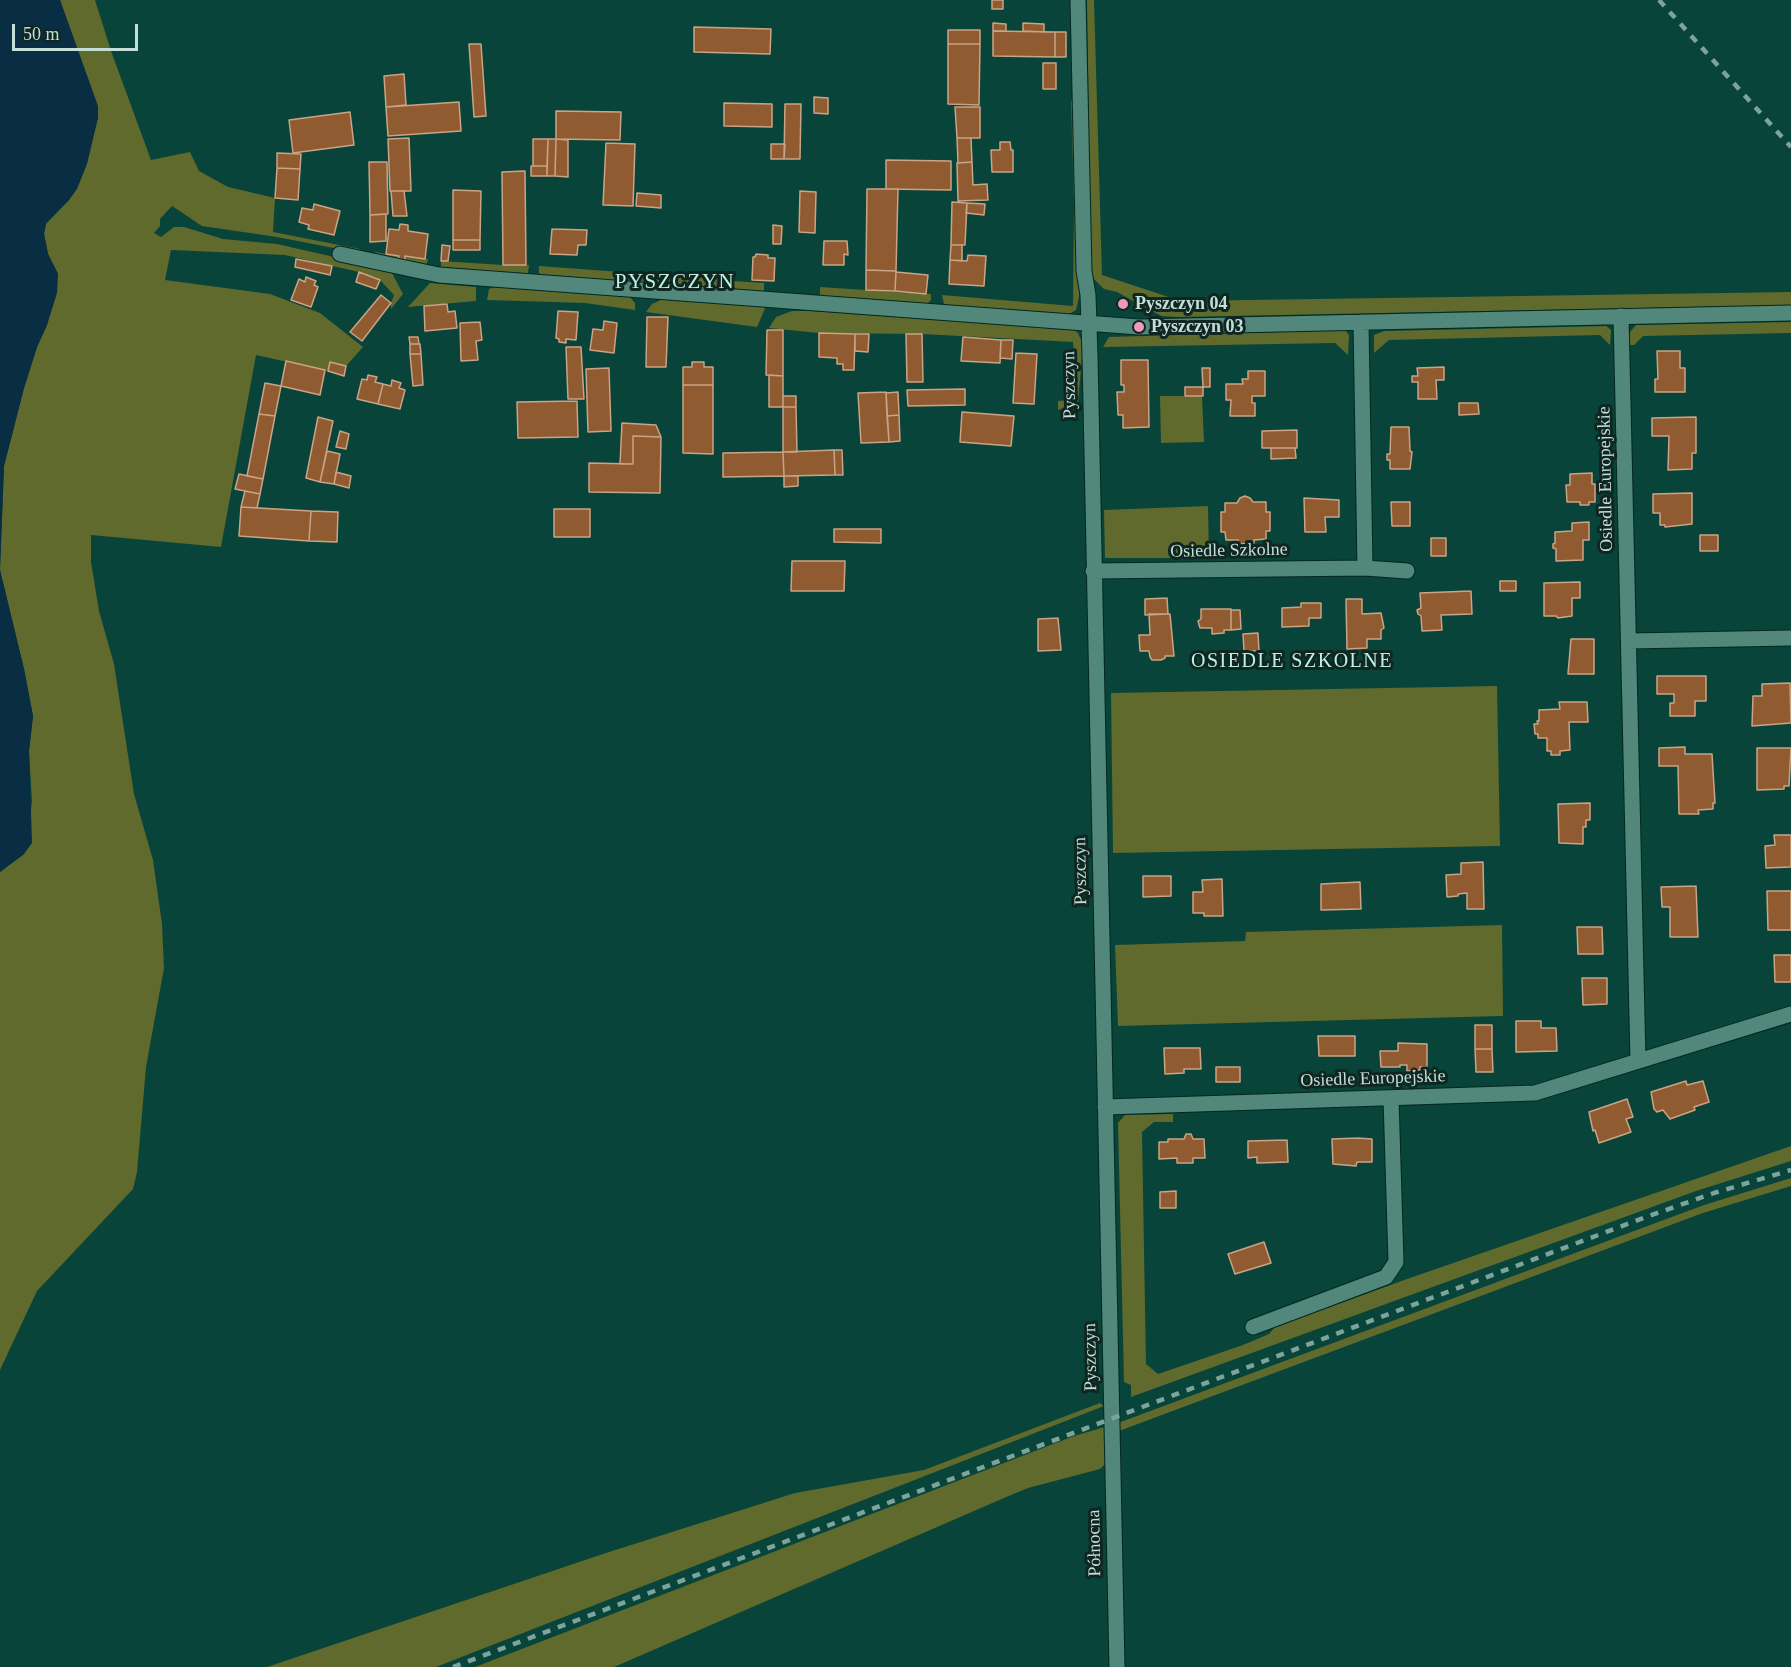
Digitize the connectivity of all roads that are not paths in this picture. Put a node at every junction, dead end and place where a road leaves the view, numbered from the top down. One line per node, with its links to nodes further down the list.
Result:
1 (1078, 0): 5 (street, Pyszczyn)
2 (340, 254): 5 (street)
3 (1791, 313): 4 (street)
4 (1621, 316): 6 (street); 11 (street, Osiedle Europejskie)
5 (1089, 322): 6 (street); 8 (street, Pyszczyn)
6 (1361, 322): 7 (street)
7 (1365, 568): 8 (street, Osiedle Szkolne); 9 (street, Osiedle Szkolne)
8 (1093, 571): 15 (street, Pyszczyn)
9 (1407, 571)
10 (1791, 638): 11 (street)
11 (1629, 641): 13 (street, Osiedle Europejskie)
12 (1791, 1014): 13 (street, Osiedle Europejskie)
13 (1638, 1061): 14 (street, Osiedle Europejskie)
14 (1391, 1098): 15 (street, Osiedle Europejskie); 16 (street)
15 (1105, 1107): 17 (street, Pyszczyn)
16 (1253, 1327)
17 (1112, 1418): 18 (street, Północna)
18 (1117, 1667)

